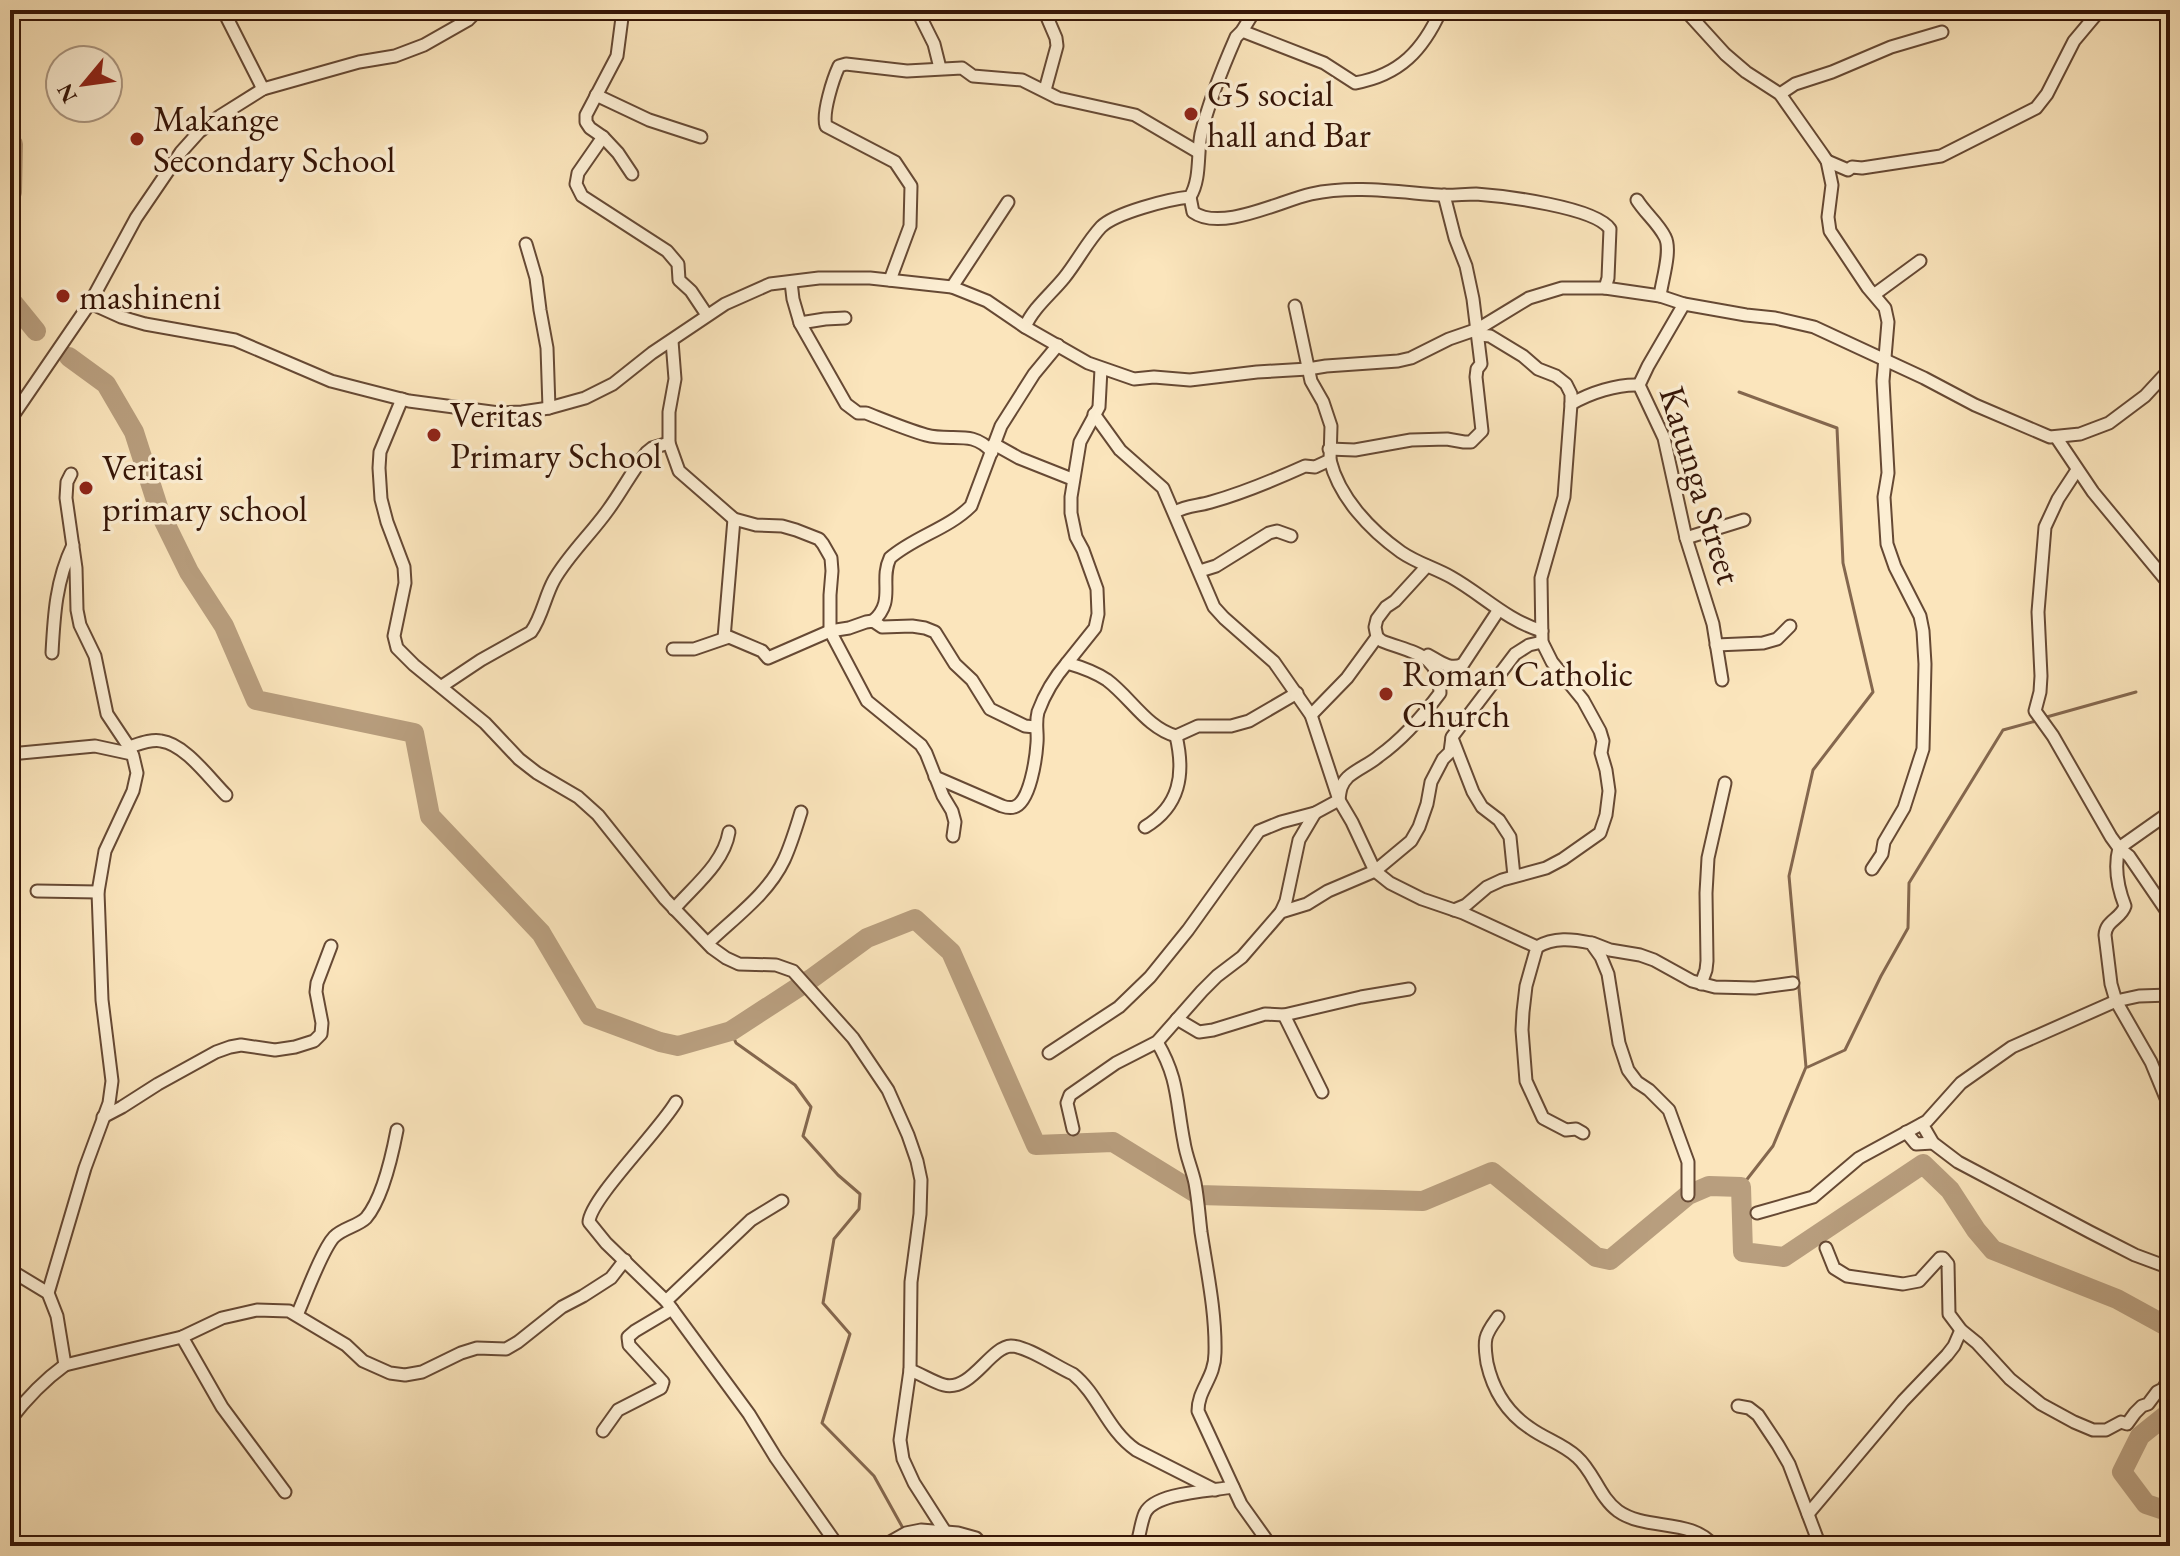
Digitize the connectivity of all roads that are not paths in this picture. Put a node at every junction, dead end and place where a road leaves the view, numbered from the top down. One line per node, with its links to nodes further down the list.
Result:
1 (223, 10): 13 (street)
2 (478, 10): 13 (street)
3 (623, 10): 16 (street)
4 (917, 10): 12 (street)
5 (1044, 10): 14 (street)
6 (1255, 10): 10 (street)
7 (1441, 10): 10 (street)
8 (1685, 10): 15 (street)
9 (2103, 10): 21 (street)
10 (1242, 31): 19 (street)
11 (1942, 32): 15 (street)
12 (940, 68): 14 (street); 30 (street)
13 (263, 89): 36 (street)
14 (1045, 90): 19 (street)
15 (1780, 94): 20 (street)
16 (596, 95): 17 (street); 18 (street)
17 (603, 137): 22 (street); 39 (street)
18 (701, 137)
19 (1198, 152): 25 (street)
20 (1827, 161): 21 (street); 23 (street)
21 (1848, 170): 23 (street)
22 (632, 174)
23 (1832, 191): 34 (street)
24 (1444, 195): 25 (street); 33 (street); 43 (street)
25 (1190, 197): 42 (street)
26 (1637, 200): 35 (street)
27 (1008, 202): 32 (street)
28 (526, 244): 53 (street)
29 (1920, 261): 34 (street)
30 (890, 280): 31 (street); 32 (street)
31 (791, 282): 39 (street); 41 (street)
32 (952, 287): 42 (street)
33 (1605, 288): 35 (street); 43 (street)
34 (1875, 294): 46 (street)
35 (1660, 296): 37 (street)
36 (90, 303): 51 (street); 55 (street)
37 (1684, 304): 46 (street); 50 (street, Katunga Street)
38 (1295, 306): 48 (street)
39 (707, 315): 44 (street)
40 (845, 318): 41 (street)
41 (800, 323): 58 (street)
42 (1025, 327): 45 (street)
43 (1479, 332): 48 (street); 52 (street); 59 (street)
44 (672, 341): 53 (street); 57 (street)
45 (1058, 345): 47 (street); 58 (street)
46 (1886, 360): 56 (street); 104 (street)
47 (1101, 369): 48 (street); 54 (street)
48 (1308, 369): 59 (street)
49 (2170, 369): 56 (street)
50 (1639, 385): 52 (street); 67 (street, Katunga Street)
51 (402, 399): 53 (street); 85 (street)
52 (1571, 404): 76 (street)
53 (549, 408)
54 (1094, 414): 62 (street); 63 (street)
55 (10, 420)
56 (2056, 437): 60 (street)
57 (669, 443): 64 (street); 85 (street)
58 (993, 448): 62 (street); 73 (street)
59 (1329, 454): 63 (street); 69 (street)
60 (2077, 470): 71 (street); 103 (street)
61 (71, 474): 68 (street)
62 (1072, 479): 83 (street)
63 (1175, 512): 70 (street)
64 (734, 519): 75 (street); 78 (street)
65 (1744, 520): 67 (street)
66 (1291, 536): 70 (street)
67 (1686, 538): 79 (street, Katunga Street)
68 (73, 544): 81 (street); 91 (street)
69 (1427, 566): 72 (street); 77 (street)
70 (1200, 571): 86 (street)
71 (2170, 585)
72 (1498, 611): 76 (street); 82 (street)
73 (873, 621): 75 (street); 88 (street)
74 (1790, 626): 79 (street)
75 (830, 631): 78 (street); 93 (street)
76 (1542, 636): 90 (street); 106 (street)
77 (1377, 637): 82 (street); 87 (street)
78 (724, 638): 80 (street)
79 (1716, 645): 84 (street, Katunga Street)
80 (673, 649)
81 (52, 653)
82 (1422, 655): 96 (street)
83 (1067, 663): 88 (street); 89 (street)
84 (1722, 680)
85 (442, 686): 109 (street)
86 (1297, 693): 87 (street); 89 (street)
87 (1311, 715): 96 (street)
88 (1035, 727): 93 (street)
89 (1176, 736): 100 (street)
90 (1452, 737): 105 (street); 106 (street)
91 (131, 750): 92 (street); 95 (street); 108 (street)
92 (10, 754)
93 (935, 777): 102 (street)
94 (1725, 783): 118 (street)
95 (226, 795)
96 (1339, 800): 99 (street); 105 (street)
97 (801, 812): 113 (street)
98 (2170, 812): 103 (street)
99 (1315, 813): 111 (street); 125 (street)
100 (1145, 827)
101 (729, 832): 109 (street)
102 (953, 836)
103 (2119, 848): 112 (street); 121 (street)
104 (1872, 869)
105 (1375, 871): 110 (street); 111 (street)
106 (1514, 876): 110 (street)
107 (37, 891): 108 (street)
108 (98, 892): 129 (street)
109 (674, 909): 113 (street)
110 (1454, 910): 116 (street)
111 (1281, 912): 123 (street)
112 (2170, 916)
113 (708, 943): 150 (street)
114 (1591, 943): 116 (street); 118 (street); 136 (street)
115 (331, 946): 129 (street)
116 (1537, 947): 134 (street)
117 (1793, 983): 118 (street)
118 (1701, 984)
119 (1409, 989): 122 (street)
120 (2170, 995): 121 (street)
121 (2116, 1001): 128 (street); 130 (street)
122 (1284, 1015): 123 (street); 126 (street)
123 (1177, 1019): 124 (street)
124 (1157, 1042): 131 (street); 155 (street)
125 (1049, 1053)
126 (1322, 1092)
127 (676, 1102): 140 (street)
128 (2170, 1108)
129 (102, 1118): 143 (street)
130 (1922, 1124): 133 (street); 135 (street)
131 (1073, 1129)
132 (397, 1130): 145 (street)
133 (1906, 1132): 135 (street); 138 (street)
134 (1583, 1133)
135 (1933, 1143): 141 (street)
136 (1688, 1195)
137 (782, 1201): 144 (street)
138 (1757, 1213)
139 (1826, 1248): 147 (street)
140 (625, 1260): 144 (street); 145 (street)
141 (2170, 1268)
142 (10, 1270): 143 (street)
143 (48, 1293): 149 (street)
144 (669, 1305): 154 (street); 161 (street)
145 (297, 1315): 148 (street)
146 (1498, 1317): 165 (street)
147 (1961, 1330): 151 (street); 158 (street)
148 (182, 1337): 149 (street); 157 (street)
149 (65, 1365): 153 (street)
150 (910, 1370): 156 (street); 159 (street)
151 (2170, 1377)
152 (1738, 1406): 158 (street)
153 (10, 1420)
154 (603, 1431)
155 (1233, 1487): 156 (street); 164 (street)
156 (1215, 1490): 160 (street)
157 (285, 1492)
158 (1808, 1514): 166 (street)
159 (946, 1533): 162 (street); 163 (street)
160 (1137, 1543)
161 (838, 1546)
162 (883, 1546)
163 (983, 1546)
164 (1271, 1546)
165 (1714, 1546)
166 (1820, 1546)

